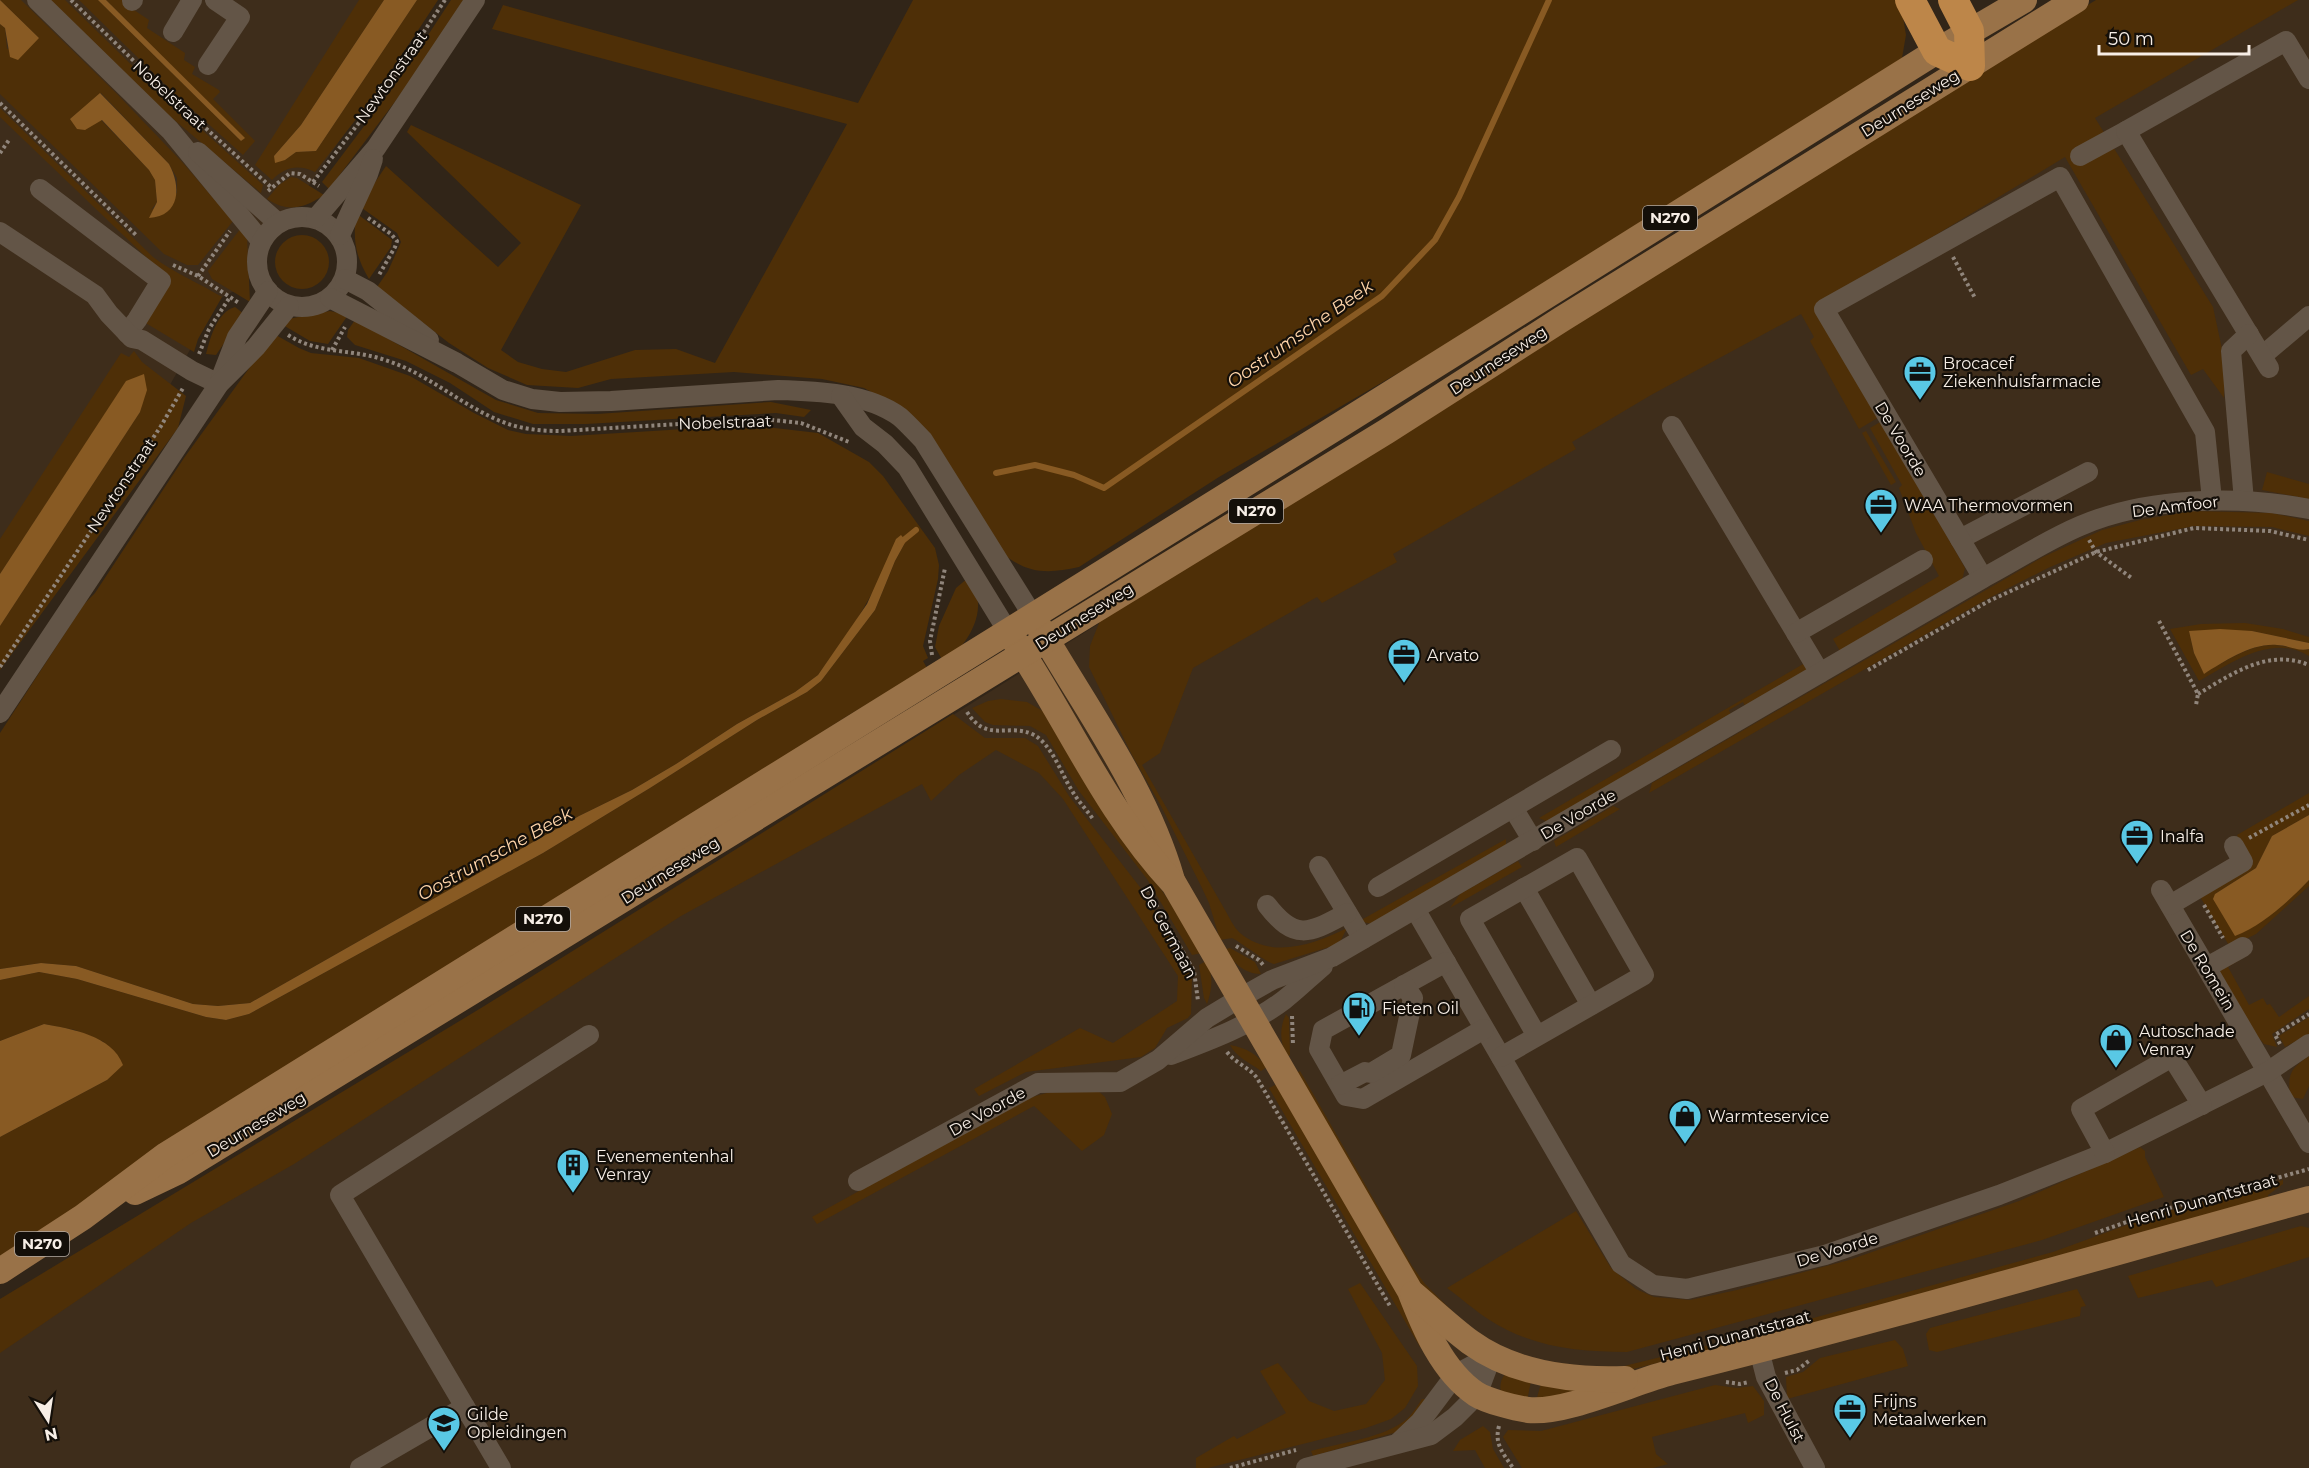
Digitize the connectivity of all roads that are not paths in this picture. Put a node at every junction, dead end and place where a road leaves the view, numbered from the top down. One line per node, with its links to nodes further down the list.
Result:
1 (37, 0): 15 (street, Nobelstraat)
2 (192, 0): 10 (street)
3 (215, 0): 12 (street)
4 (475, 0): 17 (street, Newtonstraat)
5 (1910, 0): 11 (highway)
6 (1953, 0): 9 (highway)
7 (2024, 0): 9 (main road, Deurneseweg / N270)
8 (2076, 0): 13 (main road, Deurneseweg / N270)
9 (1969, 31): 11 (main road, Deurneseweg / N270); 13 (highway)
10 (173, 32)
11 (1937, 51): 13 (highway); 43 (main road, Deurneseweg / N270)
12 (208, 65)
13 (1970, 66): 46 (main road, Deurneseweg / N270)
14 (2309, 79): 16 (street)
15 (170, 130): 21 (street, Nobelstraat); 24 (street, Nobelstraat)
16 (2126, 131): 18 (street); 30 (street)
17 (376, 148): 20 (street, Newtonstraat); 23 (street, Newtonstraat)
18 (2080, 156)
19 (40, 189): 31 (street)
20 (316, 218): 21 (street); 23 (street)
21 (278, 223): 24 (street)
22 (0, 232): 31 (street)
23 (340, 235): 25 (street)
24 (261, 242): 26 (street)
25 (345, 279): 27 (street); 32 (street, Nobelstraat)
26 (268, 291): 28 (street); 33 (street, Newtonstraat)
27 (330, 298): 28 (street); 32 (street, Nobelstraat)
28 (289, 306): 33 (street, Newtonstraat)
29 (2309, 316): 30 (street)
30 (2249, 334): 38 (street)
31 (130, 335): 33 (street)
32 (457, 363): 34 (street, Nobelstraat)
33 (219, 384): 49 (street, Newtonstraat)
34 (841, 396): 43 (street, Nobelstraat); 44 (street)
35 (1672, 426): 45 (street)
36 (2088, 472): 40 (street)
37 (2212, 500): 38 (street, De Amfoor); 40 (street, De Voorde); 42 (street, De Amfoor)
38 (2244, 501): 39 (street, De Amfoor)
39 (2309, 509)
40 (1960, 539): 42 (street, De Voorde)
41 (1923, 560): 45 (street)
42 (1983, 578): 48 (street, De Voorde)
43 (1033, 616): 44 (main road, Deurneseweg / N270); 46 (main road, De Germaan)
44 (1007, 630): 47 (main road, De Germaan); 82 (main road, Deurneseweg / N270)
45 (1796, 633): 48 (street)
46 (1046, 640): 47 (main road, Deurneseweg / N270); 55 (main road, De Germaan)
47 (1023, 654): 55 (main road, De Germaan); 82 (main road, Deurneseweg / N270)
48 (1820, 673): 52 (street, De Voorde)
49 (0, 713)
50 (1611, 750): 51 (street)
51 (1513, 808): 52 (street); 56 (street)
52 (1533, 841): 59 (street, De Voorde)
53 (2235, 846): 64 (street, De Romein)
54 (1319, 866): 60 (street)
55 (1174, 884): 67 (main road, De Germaan)
56 (1378, 887)
57 (1524, 888): 66 (street); 66 (street); 70 (street)
58 (1267, 905): 60 (street)
59 (1415, 909): 61 (street, De Voorde); 63 (street, De Voorde)
60 (1347, 913): 61 (street)
61 (1363, 939): 67 (street, De Voorde)
62 (2237, 950): 64 (street)
63 (1446, 962): 65 (street); 68 (street, De Voorde)
64 (2207, 967): 74 (street, De Romein)
65 (1404, 985): 75 (street); 75 (street)
66 (1591, 1005): 70 (street)
67 (1246, 1009): 73 (street, De Voorde); 73 (street, De Voorde); 84 (main road, De Germaan)
68 (1484, 1029): 72 (street, De Voorde); 75 (street)
69 (589, 1035): 90 (street)
70 (1537, 1036): 72 (street)
71 (2309, 1044): 74 (street)
72 (1501, 1057): 79 (street, De Voorde)
73 (1158, 1060): 80 (street, De Voorde)
74 (2268, 1071): 76 (street, De Voorde); 77 (street, De Romein)
75 (1340, 1085)
76 (2202, 1105): 79 (street, De Voorde); 79 (street)
77 (2302, 1116): 78 (street, De Romein)
78 (2309, 1143)
79 (2105, 1153)
80 (858, 1181)
81 (2309, 1199): 85 (main road, Henri Dunantstraat)
82 (83, 1217): 83 (main road, Deurneseweg / N270)
83 (0, 1270)
84 (1410, 1291): 86 (main road, De Germaan); 87 (main road, De Germaan)
85 (1759, 1350): 88 (main road, Henri Dunantstraat); 95 (street, De Hulst)
86 (1492, 1355): 87 (street); 88 (main road, Henri Dunantstraat); 89 (street)
87 (1456, 1374): 89 (main road, Henri Dunantstraat); 91 (street)
88 (1649, 1378): 89 (main road, Henri Dunantstraat)
89 (1477, 1395): 91 (street)
90 (465, 1407): 92 (street); 93 (street)
91 (1397, 1443): 94 (street)
92 (360, 1468)
93 (501, 1468)
94 (1306, 1468)
95 (1815, 1468)

